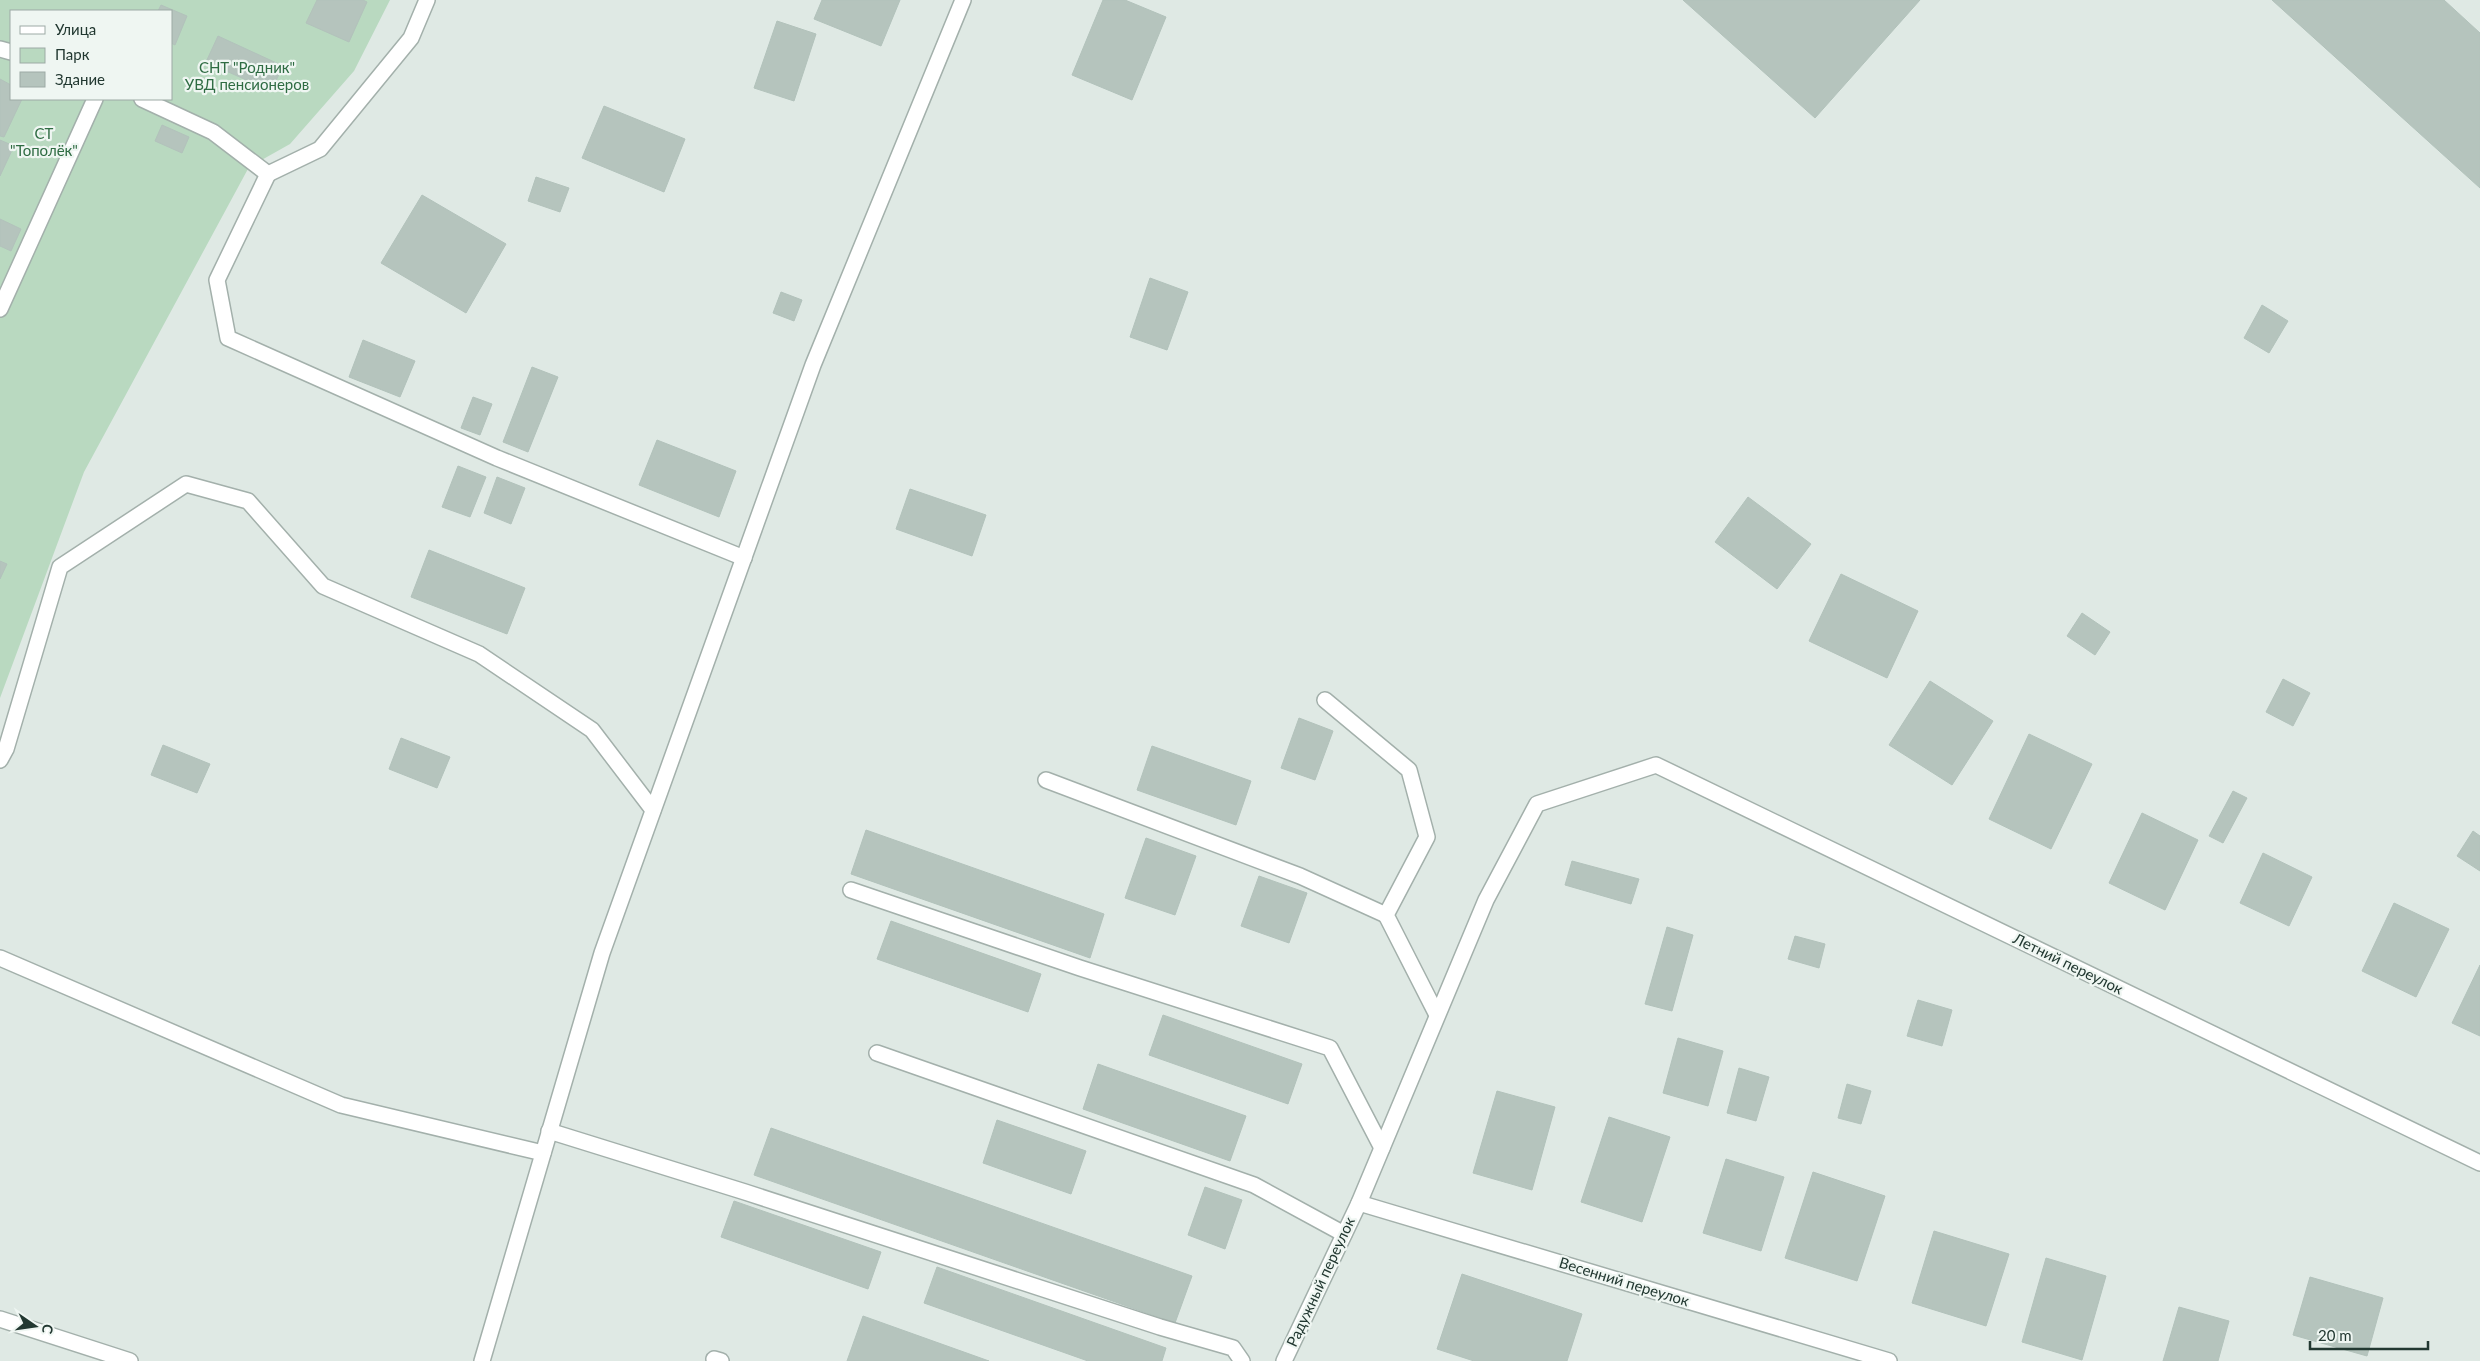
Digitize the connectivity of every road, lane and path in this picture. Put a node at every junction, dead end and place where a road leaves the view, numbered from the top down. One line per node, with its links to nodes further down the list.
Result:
1 (428, 0): 5 (street)
2 (964, 0): 7 (street)
3 (95, 100): 6 (street)
4 (144, 100): 5 (street)
5 (268, 174): 7 (street)
6 (0, 309)
7 (744, 558): 12 (street)
8 (1325, 700): 14 (street)
9 (0, 760): 12 (street)
10 (1656, 765): 16 (street, Радужный переулок); 21 (street, Летний переулок)
11 (1046, 780): 14 (street)
12 (652, 810): 18 (street)
13 (851, 890): 19 (street)
14 (1386, 915): 16 (street)
15 (0, 958): 20 (street)
16 (1437, 1015): 19 (street, Радужный переулок)
17 (877, 1053): 23 (street)
18 (549, 1131): 20 (street); 27 (street)
19 (1382, 1148): 22 (street, Радужный переулок)
20 (543, 1153): 26 (street)
21 (2480, 1163)
22 (1359, 1203): 23 (street, Радужный переулок); 29 (street, Весенний переулок)
23 (1344, 1234): 28 (street, Радужный переулок)
24 (0, 1320): 25 (street)
25 (130, 1361)
26 (482, 1361)
27 (1242, 1361)
28 (1284, 1361)
29 (1889, 1361)

